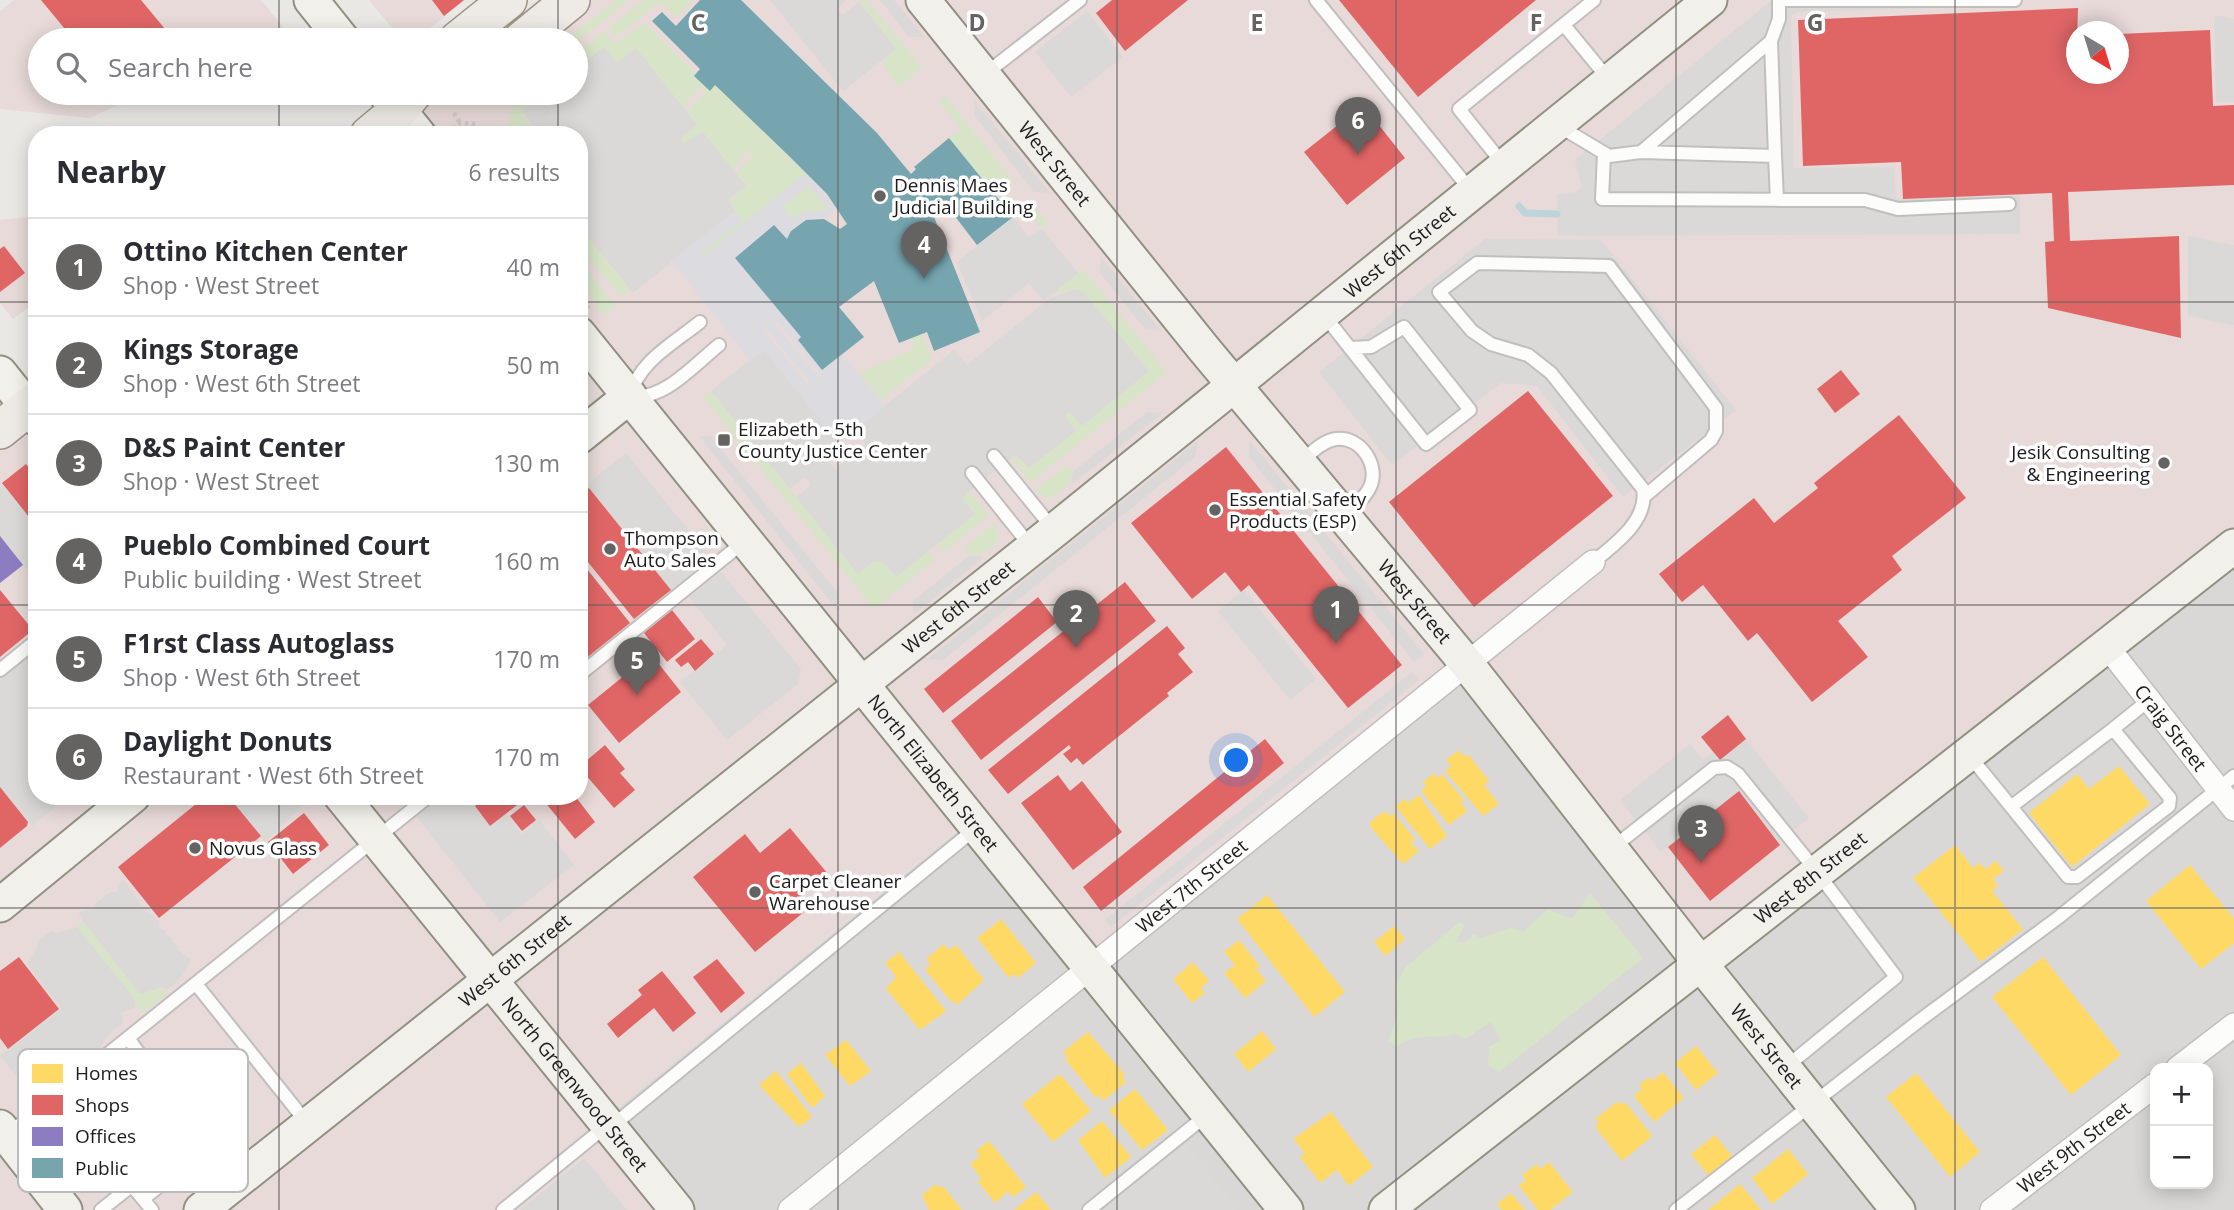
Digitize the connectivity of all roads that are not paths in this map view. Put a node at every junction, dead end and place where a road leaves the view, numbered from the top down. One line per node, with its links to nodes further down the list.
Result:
1 (311, 0): 12 (street)
2 (508, 0): 13 (main road)
3 (571, 0): 14 (main road)
4 (923, 0): 16 (street, West Street)
5 (1080, 0): 16 (lane)
6 (1316, 0): 26 (lane)
7 (1594, 0): 11 (lane)
8 (1781, 0): 9 (lane); 15 (lane)
9 (2015, 0)
10 (1699, 3): 17 (street, West 6th Street)
11 (1564, 24): 17 (lane); 25 (lane)
12 (333, 28)
13 (473, 28)
14 (537, 28)
15 (1771, 41): 22 (lane); 24 (lane)
16 (984, 75): 35 (street, West Street)
17 (1610, 81): 20 (street, West 6th Street)
18 (404, 108): 19 (main road); 21 (main road)
19 (451, 109)
20 (1556, 125): 23 (lane); 25 (street, West 6th Street)
21 (381, 126)
22 (1641, 152): 23 (lane); 24 (lane)
23 (1604, 153): 27 (lane)
24 (1775, 156): 27 (lane)
25 (1505, 166): 26 (street, West 6th Street)
26 (1472, 192): 29 (street, West 6th Street)
27 (1777, 200): 28 (lane)
28 (2008, 204)
29 (1322, 313): 33 (lane); 35 (street, West 6th Street)
30 (700, 322): 36 (lane)
31 (588, 345): 36 (street, North Elizabeth Street)
32 (719, 345): 36 (lane)
33 (1350, 348): 33 (lane)
34 (0, 373): 37 (street)
35 (1235, 384): 40 (street, West Street); 44 (street, West 6th Street)
36 (630, 396): 38 (street); 45 (street, North Elizabeth Street)
37 (25, 414)
38 (588, 430)
39 (994, 456): 44 (lane)
40 (1300, 463): 43 (street, West Street); 43 (lane)
41 (972, 473): 44 (lane)
42 (1645, 496): 42 (lane); 47 (lane)
43 (1344, 516): 50 (street, West Street)
44 (1043, 539): 53 (street, West 6th Street)
45 (746, 541): 51 (lane); 53 (street, North Elizabeth Street)
46 (2234, 546): 48 (street, West 8th Street)
47 (1595, 566): 50 (street, West 7th Street)
48 (2106, 645): 54 (street, Craig Street); 56 (street, West 8th Street)
49 (28, 647): 52 (lane)
50 (1467, 664): 65 (street, West Street); 69 (street, West 7th Street)
51 (588, 668)
52 (0, 670)
53 (861, 682): 63 (street, North Elizabeth Street); 70 (street, West 6th Street)
54 (2149, 700): 55 (lane); 57 (street, Craig Street)
55 (2113, 729): 61 (lane); 61 (lane)
56 (1968, 754): 61 (lane); 66 (street, West 8th Street)
57 (2226, 782): 62 (street, Craig Street); 79 (lane)
58 (122, 805): 67 (street)
59 (348, 805): 64 (street, North Greenwood Street)
60 (418, 805): 64 (lane)
61 (2012, 806)
62 (2234, 809)
63 (978, 826): 69 (street, North Elizabeth Street); 82 (lane)
64 (376, 839): 70 (street, North Greenwood Street); 71 (lane)
65 (1611, 849): 66 (lane); 68 (street, West Street)
66 (1817, 872): 68 (street, West 8th Street); 77 (lane)
67 (0, 905)
68 (1700, 963): 77 (street, West Street); 101 (street, West 8th Street)
69 (1092, 967): 80 (street, North Elizabeth Street); 98 (street, West 7th Street)
70 (491, 981): 81 (street, West 6th Street); 82 (street, North Greenwood Street)
71 (196, 984): 73 (lane); 81 (lane)
72 (2234, 1025): 76 (street)
73 (128, 1038): 74 (lane); 75 (lane)
74 (114, 1049)
75 (136, 1049)
76 (2185, 1063)
77 (1785, 1069): 79 (street, West Street)
78 (2150, 1089): 104 (street, West 9th Street)
79 (1813, 1104): 102 (lane); 103 (street, West Street)
80 (1209, 1113): 99 (lane); 100 (street, North Elizabeth Street)
81 (309, 1125): 85 (street, West 6th Street)
82 (610, 1126): 96 (lane); 97 (street, North Greenwood Street)
83 (4, 1131): 84 (street)
84 (18, 1149)
85 (248, 1172)
86 (51, 1192): 92 (street)
87 (124, 1192): 93 (lane)
88 (137, 1192): 91 (lane)
89 (152, 1192): 91 (lane)
90 (223, 1192): 95 (street, West 6th Street)
91 (143, 1199): 94 (lane)
92 (65, 1210)
93 (101, 1210)
94 (152, 1210)
95 (201, 1210)
96 (503, 1210)
97 (677, 1210)
98 (790, 1210)
99 (1089, 1210)
100 (1286, 1210)
101 (1386, 1210)
102 (1676, 1210)
103 (1898, 1210)
104 (1992, 1210)

